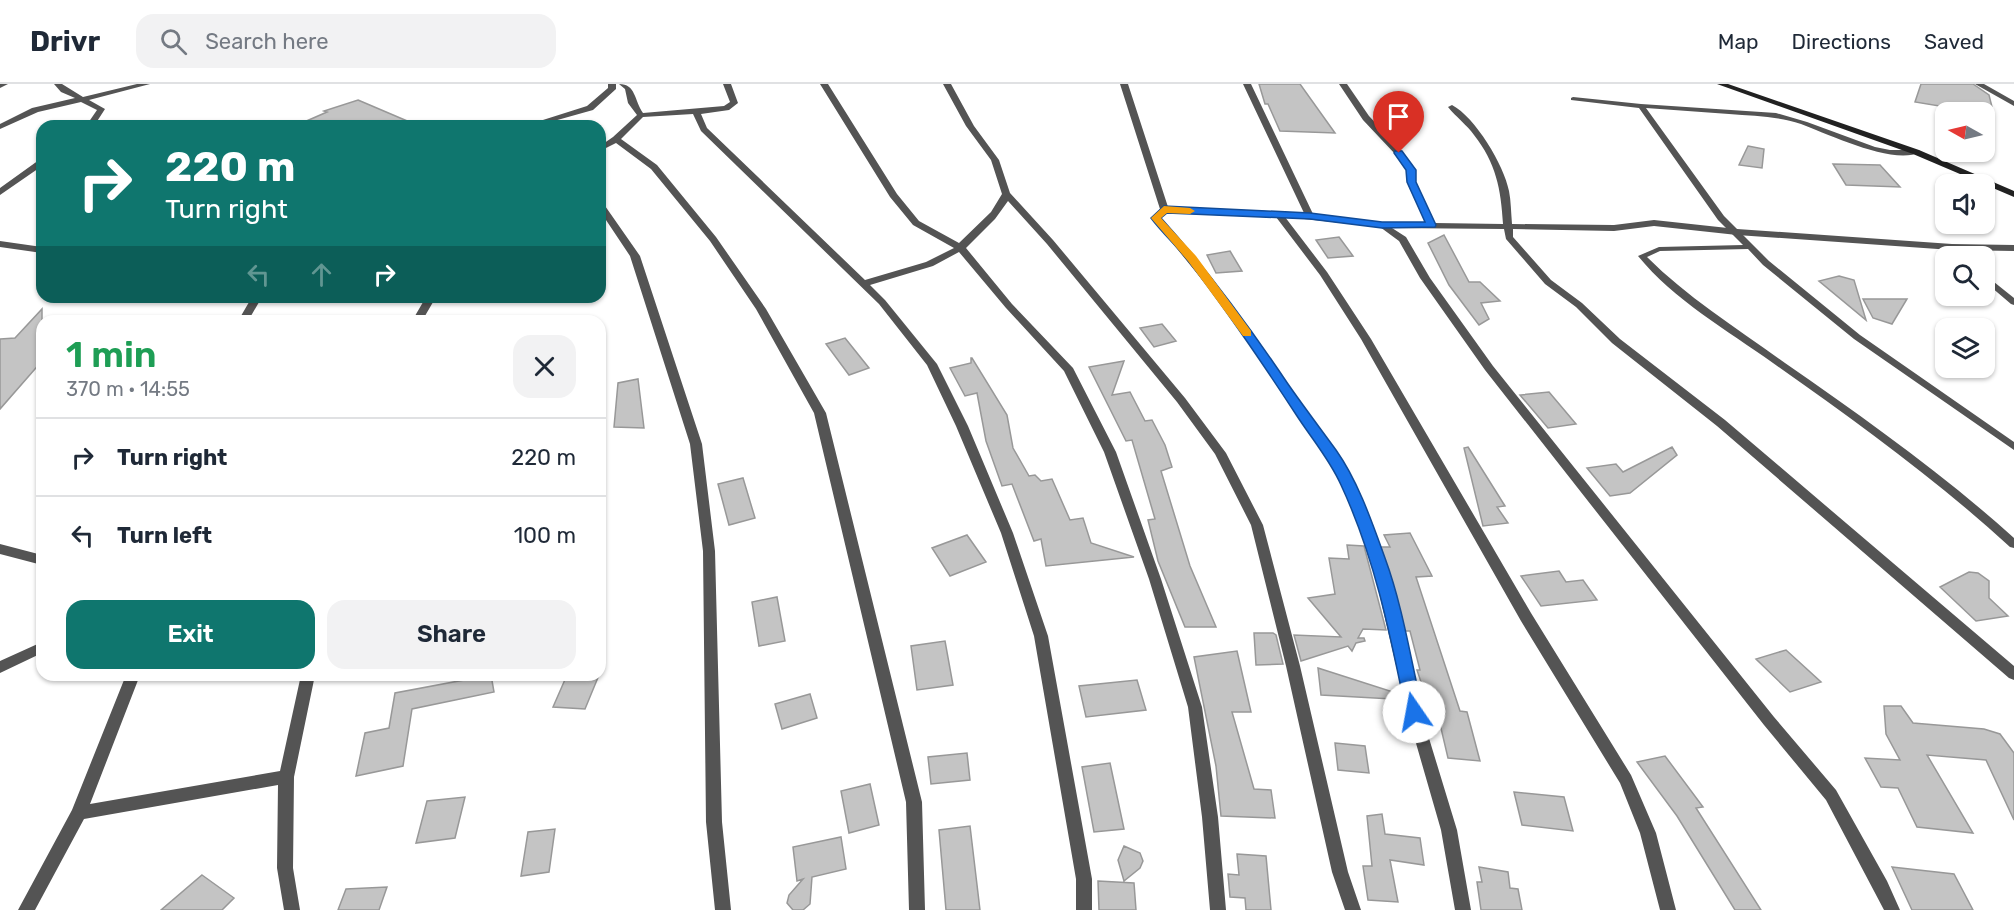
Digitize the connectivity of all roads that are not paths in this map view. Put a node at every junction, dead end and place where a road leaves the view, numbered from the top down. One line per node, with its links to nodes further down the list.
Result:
1 (4, 84): 14 (street)
2 (58, 84): 15 (street)
3 (146, 84): 15 (street)
4 (612, 84): 23 (street)
5 (623, 84): 21 (street)
6 (727, 84): 20 (street)
7 (824, 84): 46 (street)
8 (947, 84): 30 (street)
9 (1124, 84): 32 (street)
10 (1247, 84): 35 (street)
11 (1343, 84): 37 (street)
12 (1721, 84): 27 (main road)
13 (1979, 84): 17 (street)
14 (0, 86)
15 (85, 99): 22 (street); 24 (street)
16 (1573, 99): 19 (lane)
17 (2014, 104)
18 (1452, 106): 38 (street)
19 (1641, 106): 27 (lane); 39 (lane)
20 (696, 112): 21 (street); 47 (street)
21 (641, 115): 25 (street)
22 (94, 120)
23 (549, 120)
24 (0, 127)
25 (616, 139): 26 (street); 64 (street)
26 (606, 145)
27 (1916, 152): 31 (main road)
28 (36, 166): 29 (street)
29 (0, 192)
30 (1006, 194): 46 (street); 67 (street)
31 (2014, 194)
32 (1164, 209): 34 (street); 68 (street)
33 (606, 214): 63 (street)
34 (1279, 215): 35 (street); 69 (street)
35 (1310, 216): 36 (street)
36 (1382, 225): 37 (street); 70 (street)
37 (1431, 225): 38 (street)
38 (1507, 228): 39 (street); 56 (street)
39 (1737, 232): 41 (street); 42 (lane)
40 (0, 244): 45 (street)
41 (1952, 246)
42 (1750, 247): 50 (lane); 51 (lane)
43 (1995, 247): 44 (street)
44 (2014, 248)
45 (36, 249)
46 (961, 249): 47 (street); 66 (street)
47 (863, 284): 65 (street)
48 (1995, 286): 49 (lane)
49 (2014, 302)
50 (2014, 447)
51 (2014, 544)
52 (0, 549): 53 (street)
53 (36, 558)
54 (36, 650): 55 (street)
55 (0, 667)
56 (2014, 674)
57 (131, 681): 60 (street)
58 (307, 681): 59 (street)
59 (286, 777): 60 (street); 62 (street)
60 (80, 813): 61 (street)
61 (26, 910)
62 (292, 910)
63 (723, 910)
64 (917, 910)
65 (1084, 910)
66 (1218, 910)
67 (1353, 910)
68 (1463, 910)
69 (1668, 910)
70 (1892, 910)

